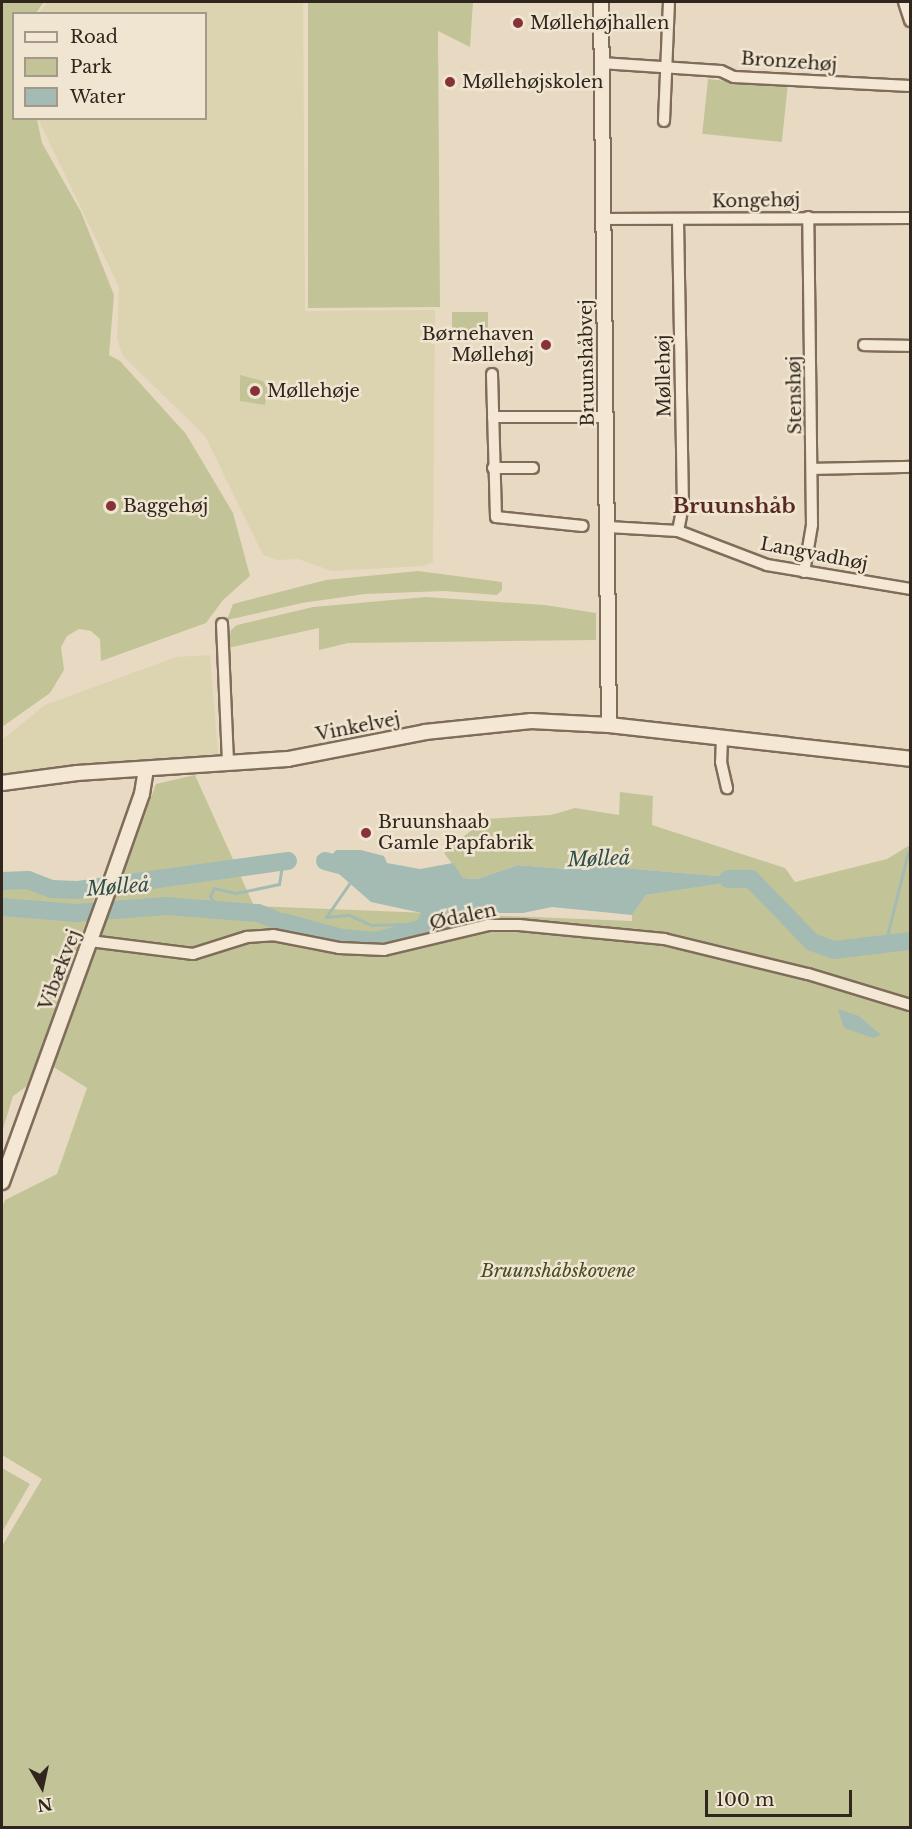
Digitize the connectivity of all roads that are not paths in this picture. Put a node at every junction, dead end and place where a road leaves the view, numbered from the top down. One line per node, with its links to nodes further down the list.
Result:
1 (601, 2): 5 (street, Bruunshåbvej)
2 (669, 2): 6 (street)
3 (904, 2): 4 (street)
4 (910, 21)
5 (601, 63): 6 (street, Bronzehøj); 11 (street, Bruunshåbvej)
6 (667, 68): 7 (street, Bronzehøj); 8 (street)
7 (910, 86)
8 (664, 121)
9 (808, 217): 10 (street, Kongehøj); 12 (street, Kongehøj); 21 (street, Stenshøj)
10 (910, 218)
11 (602, 219): 12 (street, Kongehøj); 17 (street, Bruunshåbvej)
12 (678, 219): 24 (street, Møllehøj)
13 (864, 345): 14 (street)
14 (910, 346)
15 (492, 374): 16 (street)
16 (493, 417): 17 (street); 19 (street)
17 (606, 417): 23 (street, Bruunshåbvej)
18 (910, 467): 21 (street)
19 (493, 468): 20 (street); 22 (street)
20 (533, 468)
21 (813, 469): 25 (street, Stenshøj)
22 (583, 526)
23 (608, 527): 24 (street, Langvadhøj); 28 (street, Bruunshåbvej)
24 (678, 531): 25 (street, Langvadhøj)
25 (804, 572): 26 (street, Langvadhøj)
26 (910, 589)
27 (222, 624): 31 (street)
28 (609, 725): 29 (street, Vinkelvej); 31 (street, Vinkelvej)
29 (722, 737): 30 (street, Vinkelvej); 34 (street)
30 (910, 759)
31 (228, 764): 32 (street, Vinkelvej)
32 (146, 769): 33 (street, Vinkelvej); 35 (street, Vibækvej)
33 (2, 783)
34 (727, 788)
35 (90, 940): 36 (street, Ødalen); 37 (street, Vibækvej)
36 (910, 1005)
37 (2, 1182)

